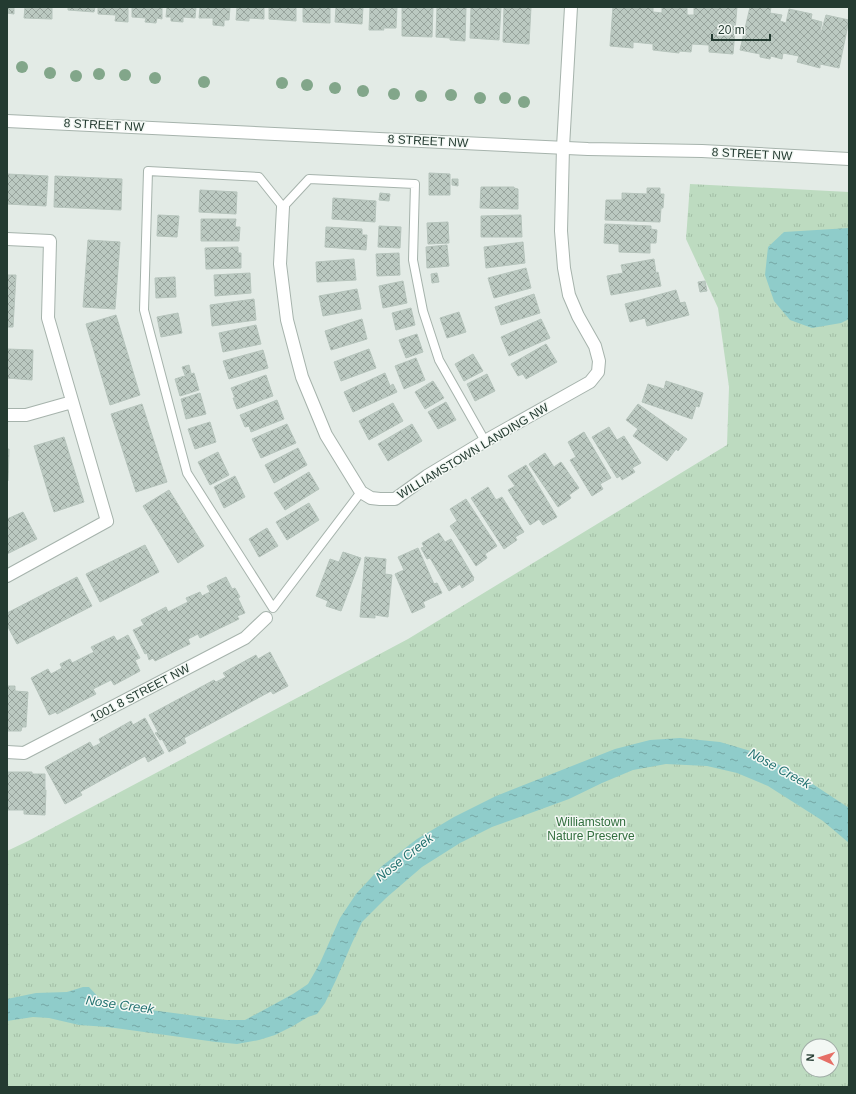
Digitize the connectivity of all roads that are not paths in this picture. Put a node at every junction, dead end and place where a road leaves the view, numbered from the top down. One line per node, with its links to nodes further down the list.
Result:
1 (571, 7): 3 (street, WILLIAMSTOWN LANDING NW)
2 (7, 121): 3 (street, 8 STREET NW)
3 (563, 147): 4 (street, 8 STREET NW); 9 (street, WILLIAMSTOWN LANDING NW)
4 (849, 159)
5 (283, 207): 9 (lane); 10 (street); 12 (lane)
6 (7, 239): 7 (street)
7 (72, 402): 8 (street); 11 (street)
8 (7, 415)
9 (485, 441): 10 (street, WILLIAMSTOWN LANDING NW)
10 (361, 492): 12 (lane)
11 (7, 576)
12 (273, 608): 13 (lane)
13 (266, 618): 14 (street, 1001 8 STREET NW)
14 (7, 752)

